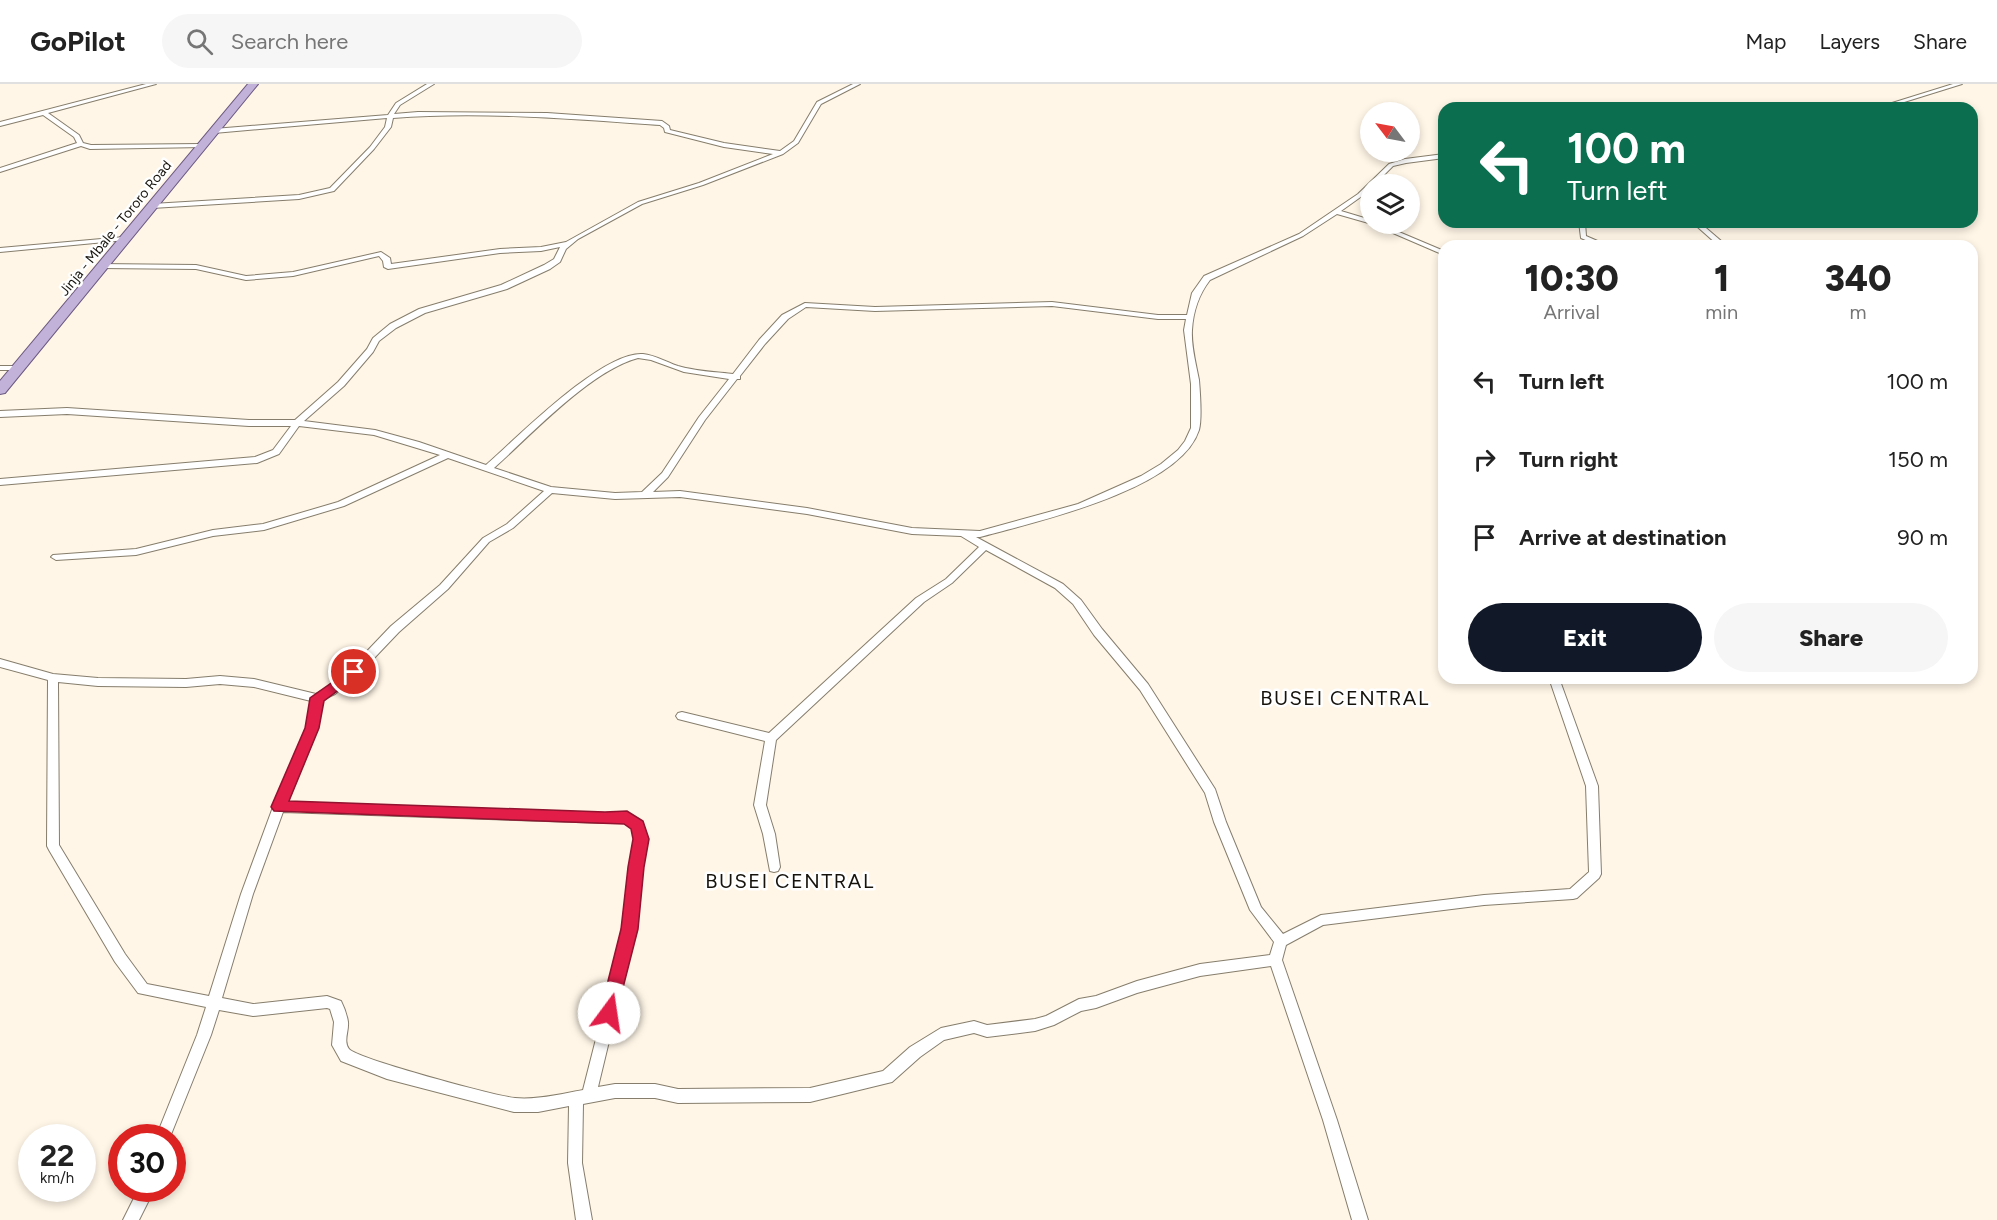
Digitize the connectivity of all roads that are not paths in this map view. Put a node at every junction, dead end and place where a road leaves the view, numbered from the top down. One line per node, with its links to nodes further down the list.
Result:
1 (153, 84): 7 (street)
2 (253, 84): 10 (main road, Jinja - Mbale - Tororo Road)
3 (431, 84): 8 (street)
4 (857, 84): 13 (street)
5 (1959, 84): 6 (street)
6 (1899, 102)
7 (44, 114): 9 (street); 11 (street)
8 (391, 116): 10 (street); 13 (street); 16 (street)
9 (0, 124)
10 (214, 131): 12 (main road, Jinja - Mbale - Tororo Road)
11 (81, 144): 12 (street); 15 (street)
12 (202, 146): 16 (main road, Jinja - Mbale - Tororo Road)
13 (781, 153): 25 (street)
14 (1438, 157): 17 (street)
15 (0, 170)
16 (152, 206): 22 (main road, Jinja - Mbale - Tororo Road)
17 (1335, 211): 18 (street); 29 (street)
18 (1360, 219)
19 (1582, 228): 23 (street)
20 (1702, 228): 24 (street)
21 (1399, 234): 27 (street)
22 (124, 238): 26 (street); 28 (main road, Jinja - Mbale - Tororo Road)
23 (1590, 240)
24 (1715, 240)
25 (568, 243): 28 (street); 35 (street)
26 (0, 250)
27 (1438, 250)
28 (102, 266): 31 (main road, Jinja - Mbale - Tororo Road)
29 (1191, 317): 32 (street); 41 (street)
30 (0, 368): 31 (street)
31 (20, 368): 33 (main road, Jinja - Mbale - Tororo Road)
32 (736, 377): 37 (street); 40 (street)
33 (0, 390)
34 (0, 414): 35 (street)
35 (297, 423): 36 (street); 38 (street)
36 (448, 455): 37 (street); 43 (street)
37 (487, 469): 39 (street)
38 (0, 483)
39 (550, 489): 40 (street); 47 (street)
40 (645, 495): 41 (street)
41 (962, 533): 42 (street)
42 (985, 546): 49 (street); 52 (street)
43 (56, 557)
44 (0, 663): 45 (street)
45 (54, 678): 47 (street); 54 (street)
46 (1556, 684): 52 (street)
47 (317, 698): 50 (street)
48 (682, 716): 49 (street)
49 (771, 738): 51 (street)
50 (279, 807): 54 (street); 55 (street)
51 (774, 867)
52 (1281, 941): 53 (street)
53 (1275, 960): 55 (street); 60 (street)
54 (215, 1002): 55 (street); 56 (street)
55 (582, 1098): 59 (street)
56 (168, 1124)
57 (140, 1202): 58 (street)
58 (131, 1220)
59 (584, 1220)
60 (1360, 1220)

